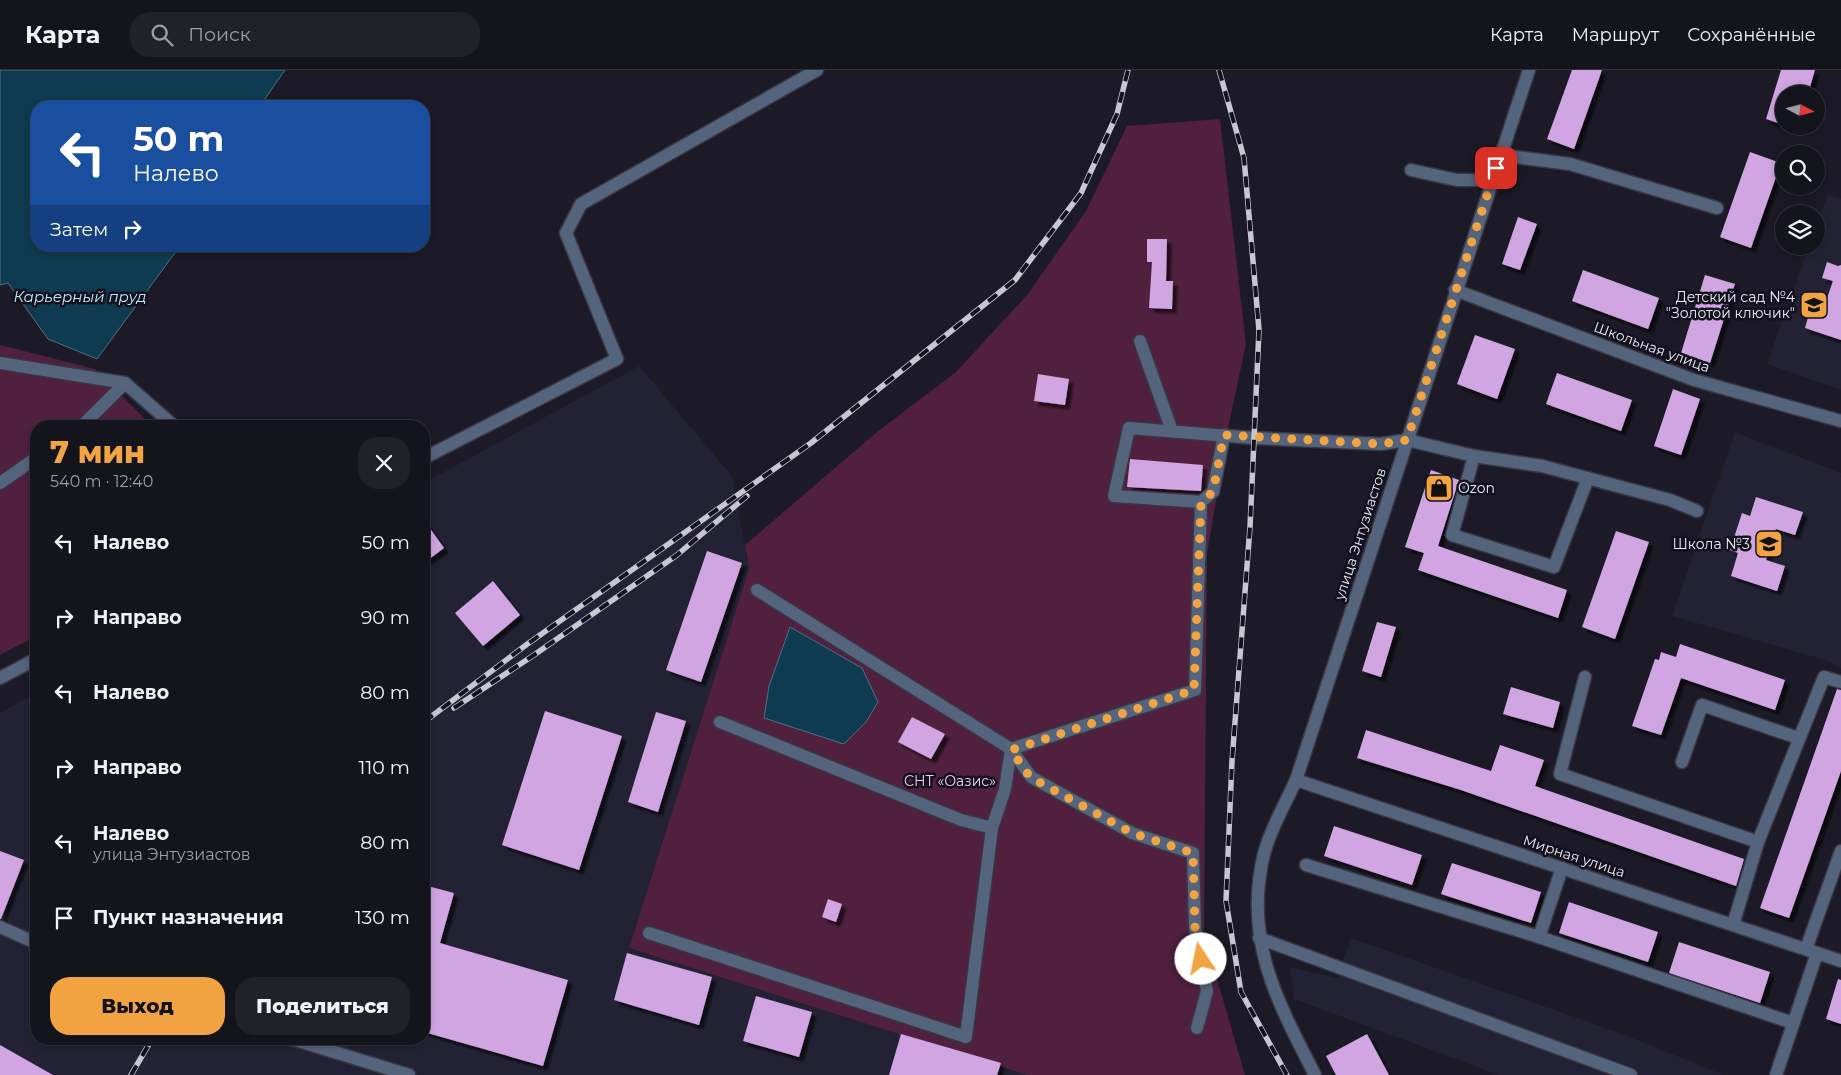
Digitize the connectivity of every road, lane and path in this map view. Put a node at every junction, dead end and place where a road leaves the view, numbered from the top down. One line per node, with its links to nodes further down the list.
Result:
1 (817, 70): 17 (street)
2 (1529, 70): 3 (street, улица Энтузиастов)
3 (1500, 155): 5 (street, улица Энтузиастов); 6 (street)
4 (1411, 170): 5 (street)
5 (1492, 180): 7 (street, улица Энтузиастов)
6 (1717, 208)
7 (1455, 290): 13 (street, Школьная улица); 16 (street, улица Энтузиастов)
8 (1140, 340): 14 (street)
9 (0, 363): 10 (street)
10 (125, 383): 11 (street); 12 (street)
11 (88, 420)
12 (167, 420)
13 (1841, 421)
14 (1172, 431): 15 (street); 22 (street)
15 (1224, 435): 16 (street); 22 (street)
16 (1407, 440): 18 (street); 33 (street, улица Энтузиастов)
17 (430, 455)
18 (1474, 456): 20 (street); 20 (street)
19 (30, 462): 21 (street)
20 (1588, 478): 23 (street)
21 (0, 483)
22 (1201, 502): 31 (street)
23 (1697, 511)
24 (757, 590): 31 (street)
25 (30, 662): 27 (street)
26 (1585, 677): 35 (street)
27 (0, 678)
28 (1841, 682): 30 (street)
29 (720, 722): 34 (street)
30 (1798, 738): 32 (street); 35 (street)
31 (1011, 750): 34 (street); 48 (street)
32 (1682, 762)
33 (1296, 780): 38 (street, Мирная улица); 43 (street, улица Энтузиастов)
34 (992, 828): 41 (street)
35 (1758, 842): 39 (street)
36 (1841, 852): 45 (street)
37 (1306, 865): 42 (street)
38 (1562, 868): 39 (street, Мирная улица); 42 (street)
39 (1733, 925): 45 (street, Мирная улица)
40 (0, 927): 44 (street)
41 (649, 933)
42 (1540, 937): 47 (street)
43 (1259, 938): 51 (street, улица Энтузиастов); 52 (street)
44 (30, 940)
45 (1812, 951): 46 (street, Мирная улица); 47 (street)
46 (1841, 961)
47 (1794, 1024): 53 (street)
48 (1197, 1028)
49 (312, 1045): 50 (street)
50 (409, 1075)
51 (1315, 1075)
52 (1631, 1075)
53 (1776, 1075)

